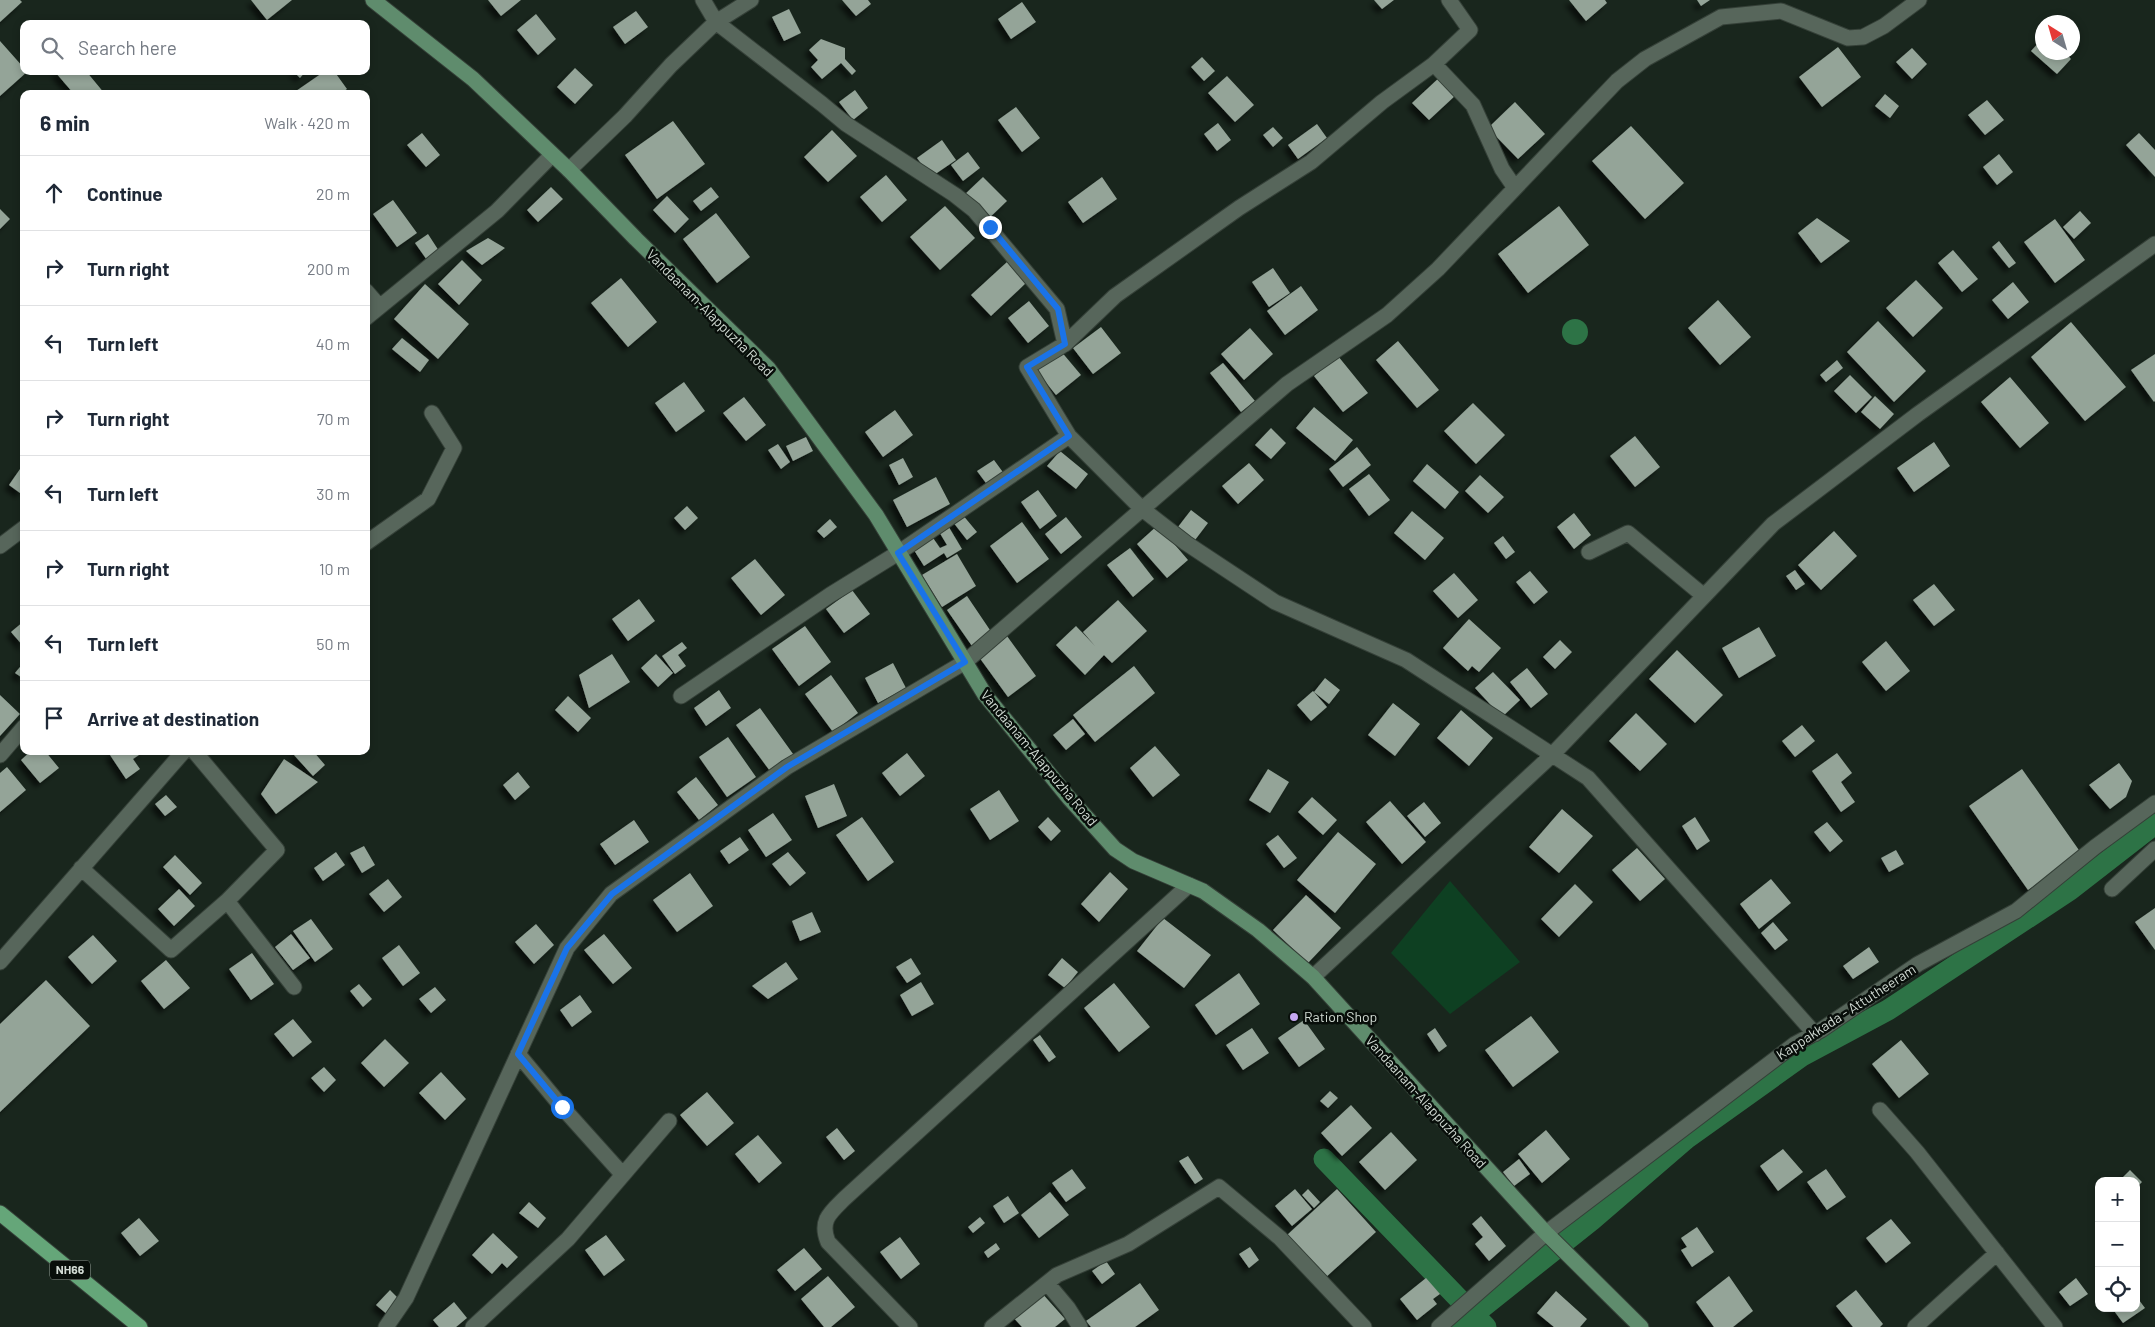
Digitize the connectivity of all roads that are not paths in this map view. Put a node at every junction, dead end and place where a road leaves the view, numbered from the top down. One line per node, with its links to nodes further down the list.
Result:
1 (373, 0): 9 (main road, Vandaanam-Alappuzha Road)
2 (703, 0): 7 (street)
3 (752, 0): 7 (street)
4 (1448, 0): 8 (street)
5 (1920, 0): 6 (street)
6 (1773, 6): 11 (street)
7 (716, 22): 10 (street); 16 (street)
8 (1434, 64): 11 (street); 16 (street)
9 (552, 155): 10 (main road, Vandaanam-Alappuzha Road); 14 (street)
10 (569, 170): 24 (main road, Vandaanam-Alappuzha Road)
11 (1515, 188): 19 (street)
12 (2155, 244): 25 (street)
13 (370, 296): 14 (street)
14 (379, 306): 15 (street)
15 (370, 314)
16 (1065, 344): 18 (street)
17 (432, 413): 21 (street)
18 (1069, 436): 19 (street); 24 (street)
19 (1141, 508): 26 (street); 32 (street)
20 (20, 531): 22 (street)
21 (370, 539)
22 (0, 546)
23 (1589, 552): 25 (street)
24 (898, 553): 26 (main road, Vandaanam-Alappuzha Road); 27 (street)
25 (1704, 596): 32 (street)
26 (965, 662): 36 (main road, Vandaanam-Alappuzha Road); 43 (street)
27 (681, 696)
28 (20, 732): 29 (street)
29 (0, 755)
30 (180, 755): 35 (street)
31 (197, 755): 38 (street)
32 (1552, 756): 40 (street); 42 (street)
33 (2155, 803): 42 (street, Kappakkada - Attutheeram)
34 (2155, 849): 37 (street)
35 (81, 868): 38 (street); 39 (street)
36 (1189, 885): 40 (main road, Vandaanam-Alappuzha Road); 54 (street)
37 (2112, 888)
38 (227, 901): 41 (street)
39 (0, 962)
40 (1313, 977): 48 (main road, Vandaanam-Alappuzha Road)
41 (294, 987)
42 (1815, 1034): 48 (street, Kappakkada - Attutheeram)
43 (518, 1054): 46 (street); 52 (street)
44 (1880, 1110): 49 (street)
45 (669, 1121): 46 (street)
46 (623, 1175): 53 (street)
47 (0, 1213): 51 (highway, NH66)
48 (1549, 1236): 58 (street, Kappakkada - Attutheeram); 59 (main road, Vandaanam-Alappuzha Road)
49 (1996, 1253): 60 (street); 61 (street)
50 (1047, 1283): 55 (street); 56 (street); 57 (street)
51 (140, 1327)
52 (386, 1327)
53 (473, 1327)
54 (910, 1327)
55 (992, 1327)
56 (1080, 1327)
57 (1364, 1327)
58 (1439, 1327)
59 (1641, 1327)
60 (1915, 1327)
61 (2055, 1327)

